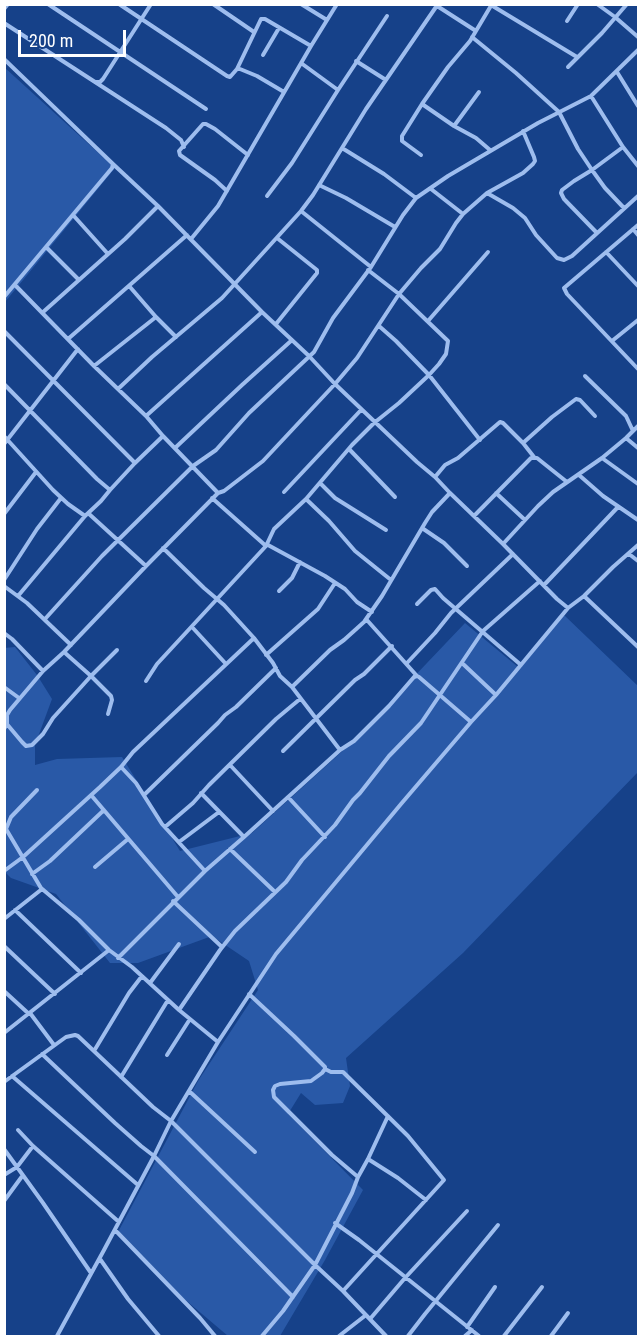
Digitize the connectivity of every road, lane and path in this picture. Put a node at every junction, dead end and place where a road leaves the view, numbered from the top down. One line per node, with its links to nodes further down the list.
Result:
1 (8, 4): 14 (street)
2 (48, 4): 28 (street)
3 (119, 4): 17 (street)
4 (151, 4): 17 (street)
5 (213, 4): 13 (street)
6 (301, 4): 18 (street)
7 (337, 4): 18 (street)
8 (578, 4): 19 (street)
9 (597, 4): 16 (street)
10 (627, 4): 16 (street)
11 (437, 5): 22 (street); 37 (street)
12 (492, 5): 22 (street); 30 (street)
13 (221, 7): 23 (street)
14 (4, 9)
15 (387, 16): 32 (street)
16 (615, 17): 25 (street); 30 (street)
17 (141, 20): 28 (street); 35 (street)
18 (327, 20): 26 (street)
19 (567, 21)
20 (4, 23): 38 (street)
21 (280, 27): 23 (street); 26 (street); 29 (street)
22 (476, 31): 24 (street)
23 (254, 32): 35 (street)
24 (472, 37): 43 (street); 46 (street)
25 (639, 37)
26 (311, 46): 33 (street)
27 (639, 50): 36 (street)
28 (121, 53): 38 (street); 45 (street)
29 (262, 55)
30 (577, 57): 34 (street)
31 (4, 59): 55 (street)
32 (356, 61): 37 (street); 39 (street)
33 (301, 63): 39 (street); 41 (street)
34 (568, 67)
35 (237, 69): 41 (street)
36 (616, 72): 42 (street); 44 (street)
37 (386, 80): 51 (street)
38 (94, 82): 49 (street)
39 (338, 90): 62 (street)
40 (479, 92): 47 (street)
41 (284, 93): 53 (street)
42 (591, 96): 46 (street); 50 (street)
43 (422, 104): 47 (street); 54 (street)
44 (639, 105)
45 (206, 109)
46 (559, 112): 48 (street); 57 (street)
47 (454, 126): 52 (street)
48 (523, 131): 52 (street); 61 (street)
49 (184, 147): 53 (street); 60 (street)
50 (623, 147): 56 (street); 57 (street)
51 (342, 148): 58 (street); 64 (street)
52 (490, 150): 59 (street)
53 (248, 155): 60 (street)
54 (421, 155)
55 (113, 164): 65 (street); 68 (street)
56 (639, 166)
57 (592, 171): 66 (street); 73 (street)
58 (319, 185): 67 (street); 71 (street)
59 (431, 189): 64 (street); 69 (street)
60 (227, 191): 77 (street)
61 (487, 193): 69 (street); 73 (street)
62 (267, 196)
63 (639, 196): 66 (street)
64 (416, 198): 71 (street)
65 (158, 206): 74 (street); 81 (street)
66 (624, 208): 73 (street)
67 (301, 211): 76 (street); 82 (street)
68 (73, 214): 78 (street); 81 (street)
69 (463, 214): 88 (street)
70 (639, 225): 72 (street)
71 (395, 227): 82 (street)
72 (633, 229): 75 (street); 80 (street)
73 (597, 233)
74 (187, 235): 77 (street); 86 (street)
75 (639, 235)
76 (277, 238): 84 (street); 95 (street)
77 (191, 239): 84 (street)
78 (46, 246): 83 (street); 85 (street)
79 (488, 252): 93 (street)
80 (606, 252): 87 (street); 101 (street)
81 (108, 254): 83 (street)
82 (370, 269): 88 (street); 103 (street)
83 (79, 280): 91 (street)
84 (235, 284): 90 (street); 98 (street)
85 (15, 285): 89 (street); 91 (street)
86 (130, 286): 92 (street); 99 (street)
87 (639, 286)
88 (399, 294): 93 (street); 96 (street)
89 (4, 297)
90 (262, 312): 95 (street); 114 (street)
91 (42, 313): 99 (street)
92 (156, 317): 98 (street); 104 (street)
93 (428, 321): 106 (street)
94 (639, 321): 101 (street)
95 (276, 324): 100 (street)
96 (379, 326): 106 (street); 110 (street)
97 (4, 331): 108 (street)
98 (176, 337): 111 (street)
99 (68, 339): 102 (street)
100 (292, 340): 103 (street); 125 (street)
101 (612, 340): 105 (street)
102 (78, 349): 104 (street); 108 (street)
103 (309, 356): 110 (street); 131 (street)
104 (94, 366): 111 (street)
105 (639, 369)
106 (429, 375): 116 (street); 122 (street)
107 (585, 376): 118 (street)
108 (54, 380): 112 (street); 130 (street)
109 (4, 384): 112 (street)
110 (335, 384): 113 (street); 140 (street)
111 (118, 389): 114 (street)
112 (31, 410): 120 (street); 138 (street)
113 (361, 410): 116 (street); 139 (street)
114 (146, 416): 119 (street)
115 (595, 416): 123 (street)
116 (374, 423): 127 (street); 134 (street)
117 (639, 426): 118 (street)
118 (633, 432): 121 (street)
119 (163, 436): 125 (street); 130 (street)
120 (6, 437): 124 (street); 132 (street)
121 (626, 438): 126 (street); 129 (street)
122 (480, 440): 123 (street); 134 (street)
123 (523, 443): 128 (street)
124 (4, 444)
125 (175, 448): 131 (street)
126 (639, 448)
127 (349, 449): 136 (street); 143 (street)
128 (534, 457): 135 (street); 141 (street)
129 (602, 458): 133 (street); 137 (street)
130 (135, 463): 138 (street)
131 (193, 466): 140 (street); 155 (street)
132 (36, 472): 144 (street); 148 (street)
133 (579, 475): 135 (street); 147 (street)
134 (435, 477): 142 (street)
135 (567, 482): 151 (street)
136 (320, 483): 146 (street); 154 (street)
137 (639, 484)
138 (110, 490): 149 (street)
139 (284, 492)
140 (218, 493): 145 (street)
141 (496, 493): 150 (street); 151 (street)
142 (450, 494): 150 (street); 153 (street)
143 (394, 497)
144 (61, 498): 149 (street); 166 (street)
145 (212, 498): 157 (street); 159 (street)
146 (306, 499): 157 (street); 167 (street)
147 (618, 507): 152 (street); 169 (street)
148 (4, 514)
149 (87, 514): 155 (street); 172 (street)
150 (474, 516): 156 (street)
151 (525, 520): 156 (street)
152 (639, 520)
153 (422, 528): 165 (street); 167 (street)
154 (386, 530)
155 (118, 540): 164 (street); 179 (street)
156 (503, 544): 160 (street)
157 (267, 545): 163 (street); 174 (street)
158 (639, 545): 161 (street)
159 (163, 548): 164 (street); 174 (street)
160 (513, 554): 169 (street); 176 (street)
161 (628, 554): 162 (street); 173 (street)
162 (639, 561)
163 (300, 562): 168 (street); 171 (street)
164 (146, 566): 185 (street)
165 (467, 566)
166 (4, 580)
167 (391, 580): 178 (street)
168 (335, 582): 178 (street); 190 (street)
169 (542, 583): 177 (street); 182 (street)
170 (4, 586): 172 (street)
171 (279, 591)
172 (18, 596): 179 (street)
173 (584, 596): 177 (street); 187 (street)
174 (217, 599): 181 (street); 184 (street)
175 (417, 604): 176 (street)
176 (456, 608): 182 (street); 193 (street)
177 (568, 608): 194 (street)
178 (372, 612): 180 (street)
179 (45, 619): 185 (street)
180 (366, 619): 186 (street); 201 (street)
181 (192, 627): 192 (street); 199 (street)
182 (483, 631): 191 (street); 194 (street)
183 (4, 633): 196 (street)
184 (254, 638): 190 (street); 192 (street)
185 (71, 645): 189 (street)
186 (392, 646): 193 (street); 207 (street)
187 (639, 647)
188 (117, 650): 197 (street)
189 (64, 652): 196 (street); 197 (street)
190 (267, 655): 195 (street)
191 (462, 662): 202 (street); 203 (street)
192 (226, 663): 214 (street)
193 (406, 663): 198 (street)
194 (521, 665): 203 (street)
195 (276, 668): 201 (street); 218 (street)
196 (43, 671): 204 (street)
197 (91, 676): 206 (street); 208 (street)
198 (417, 676): 202 (street); 211 (street)
199 (146, 681)
200 (4, 687): 204 (street)
201 (292, 687): 205 (street)
202 (439, 694): 209 (street); 225 (street)
203 (496, 695): 209 (street)
204 (19, 698): 208 (street)
205 (300, 699): 207 (street); 213 (street)
206 (108, 714)
207 (317, 718): 211 (street); 212 (street)
208 (6, 722): 210 (street)
209 (471, 722): 250 (street)
210 (4, 729)
211 (340, 750): 219 (street)
212 (283, 751)
213 (230, 765): 216 (street); 221 (street)
214 (121, 767): 217 (street); 218 (street)
215 (37, 790): 229 (street)
216 (201, 793): 222 (street); 223 (street)
217 (91, 794): 220 (street); 229 (street)
218 (144, 795): 223 (street)
219 (288, 797): 221 (street); 225 (street)
220 (104, 810): 226 (street); 233 (street)
221 (273, 811): 224 (street)
222 (219, 812): 224 (street); 227 (street)
223 (165, 827): 227 (street)
224 (244, 837): 228 (street)
225 (325, 837): 235 (street)
226 (128, 839): 230 (street); 236 (street)
227 (179, 842): 232 (street)
228 (230, 849): 232 (street); 235 (street)
229 (23, 857): 231 (street); 233 (street)
230 (95, 867)
231 (4, 871)
232 (205, 871): 236 (street)
233 (32, 874): 234 (street)
234 (42, 889): 238 (street); 243 (street)
235 (275, 892): 242 (street)
236 (178, 897): 237 (street)
237 (173, 901): 242 (street); 244 (street)
238 (15, 910): 239 (street); 245 (street)
239 (4, 919)
240 (179, 944): 247 (street)
241 (4, 946): 249 (street)
242 (222, 947): 252 (street)
243 (109, 950): 244 (street); 245 (street)
244 (118, 958): 246 (street)
245 (81, 972): 249 (street)
246 (142, 976): 247 (street); 258 (street)
247 (150, 983): 251 (street)
248 (4, 991): 253 (street)
249 (55, 994): 253 (street)
250 (249, 994): 256 (street); 261 (street)
251 (168, 1000): 252 (street); 263 (street)
252 (179, 1010): 254 (street)
253 (30, 1013): 255 (street); 257 (street)
254 (190, 1019): 256 (street); 260 (street)
255 (4, 1033)
256 (218, 1042): 265 (street)
257 (54, 1045): 258 (street); 259 (street)
258 (94, 1051): 263 (street)
259 (42, 1054): 262 (street); 272 (street)
260 (167, 1055)
261 (325, 1070): 266 (street); 277 (street)
262 (12, 1076): 264 (street); 278 (street)
263 (121, 1077): 267 (street)
264 (4, 1082)
265 (189, 1090): 267 (street); 271 (street)
266 (388, 1116): 273 (street); 280 (street)
267 (171, 1121): 272 (street); 288 (street)
268 (18, 1130): 269 (street)
269 (33, 1146): 274 (street); 282 (street)
270 (4, 1149): 274 (street)
271 (255, 1152)
272 (154, 1156): 278 (street); 294 (street)
273 (368, 1159): 277 (street); 280 (street)
274 (17, 1167): 275 (street); 276 (street)
275 (4, 1175)
276 (23, 1175): 279 (street); 289 (street)
277 (358, 1177): 283 (street)
278 (139, 1186): 282 (street)
279 (4, 1200)
280 (427, 1200): 286 (street)
281 (467, 1210): 290 (street)
282 (119, 1222): 285 (street)
283 (336, 1223): 286 (street); 288 (street)
284 (498, 1225): 295 (street)
285 (115, 1230): 287 (street); 303 (street)
286 (377, 1254): 290 (street); 293 (street)
287 (100, 1259): 289 (street); 302 (street)
288 (315, 1265): 293 (street); 294 (street)
289 (91, 1274): 301 (street)
290 (405, 1278): 295 (street); 298 (street)
291 (495, 1287): 299 (street)
292 (542, 1287): 310 (street)
293 (343, 1291): 297 (street)
294 (293, 1297): 304 (street)
295 (436, 1302): 299 (street); 307 (street)
296 (568, 1313): 311 (street)
297 (366, 1315): 298 (street); 305 (street)
298 (370, 1319): 306 (street)
299 (467, 1326): 300 (street)
300 (472, 1330): 308 (street); 309 (street)
301 (57, 1336)
302 (159, 1336)
303 (215, 1336)
304 (262, 1336)
305 (339, 1336)
306 (386, 1336)
307 (408, 1336)
308 (465, 1336)
309 (479, 1336)
310 (504, 1336)
311 (551, 1336)

